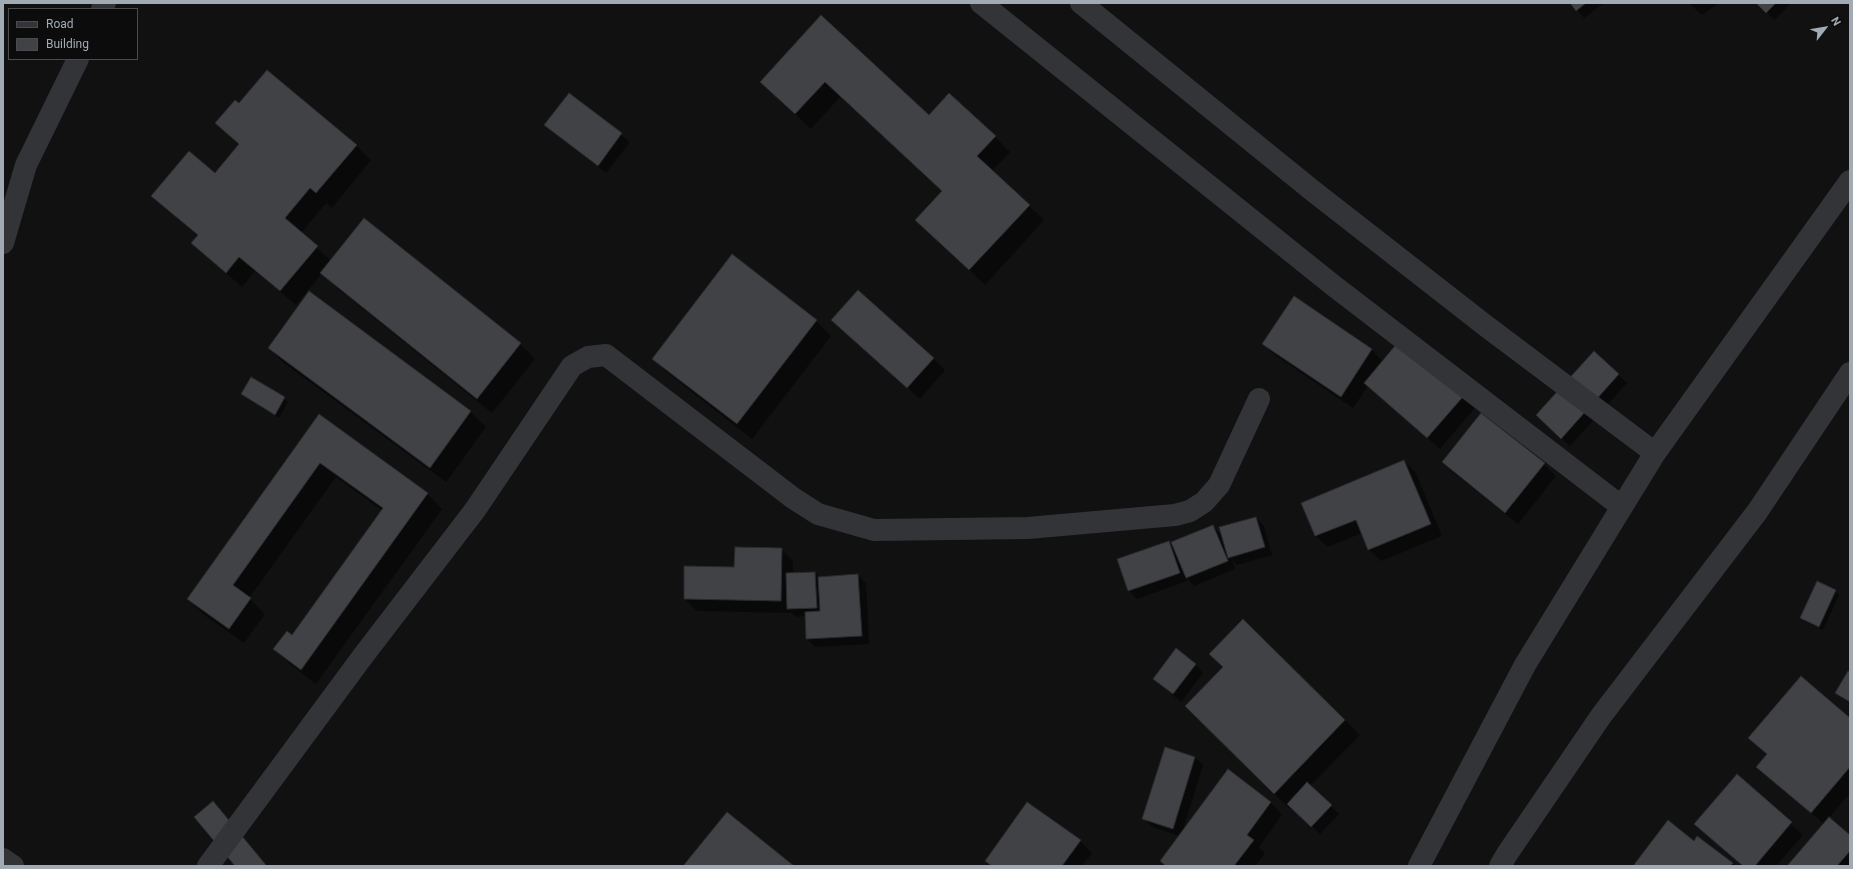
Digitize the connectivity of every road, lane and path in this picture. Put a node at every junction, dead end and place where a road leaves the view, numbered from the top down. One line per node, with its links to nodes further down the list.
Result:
1 (981, 3): 9 (street)
2 (1081, 3): 8 (street)
3 (78, 60): 5 (street)
4 (1850, 182): 8 (street)
5 (3, 243)
6 (1850, 373): 14 (street)
7 (1259, 399): 12 (street)
8 (1656, 453): 9 (street)
9 (1622, 507): 13 (street)
10 (3, 859): 11 (street)
11 (13, 866)
12 (208, 866)
13 (1419, 866)
14 (1500, 866)

